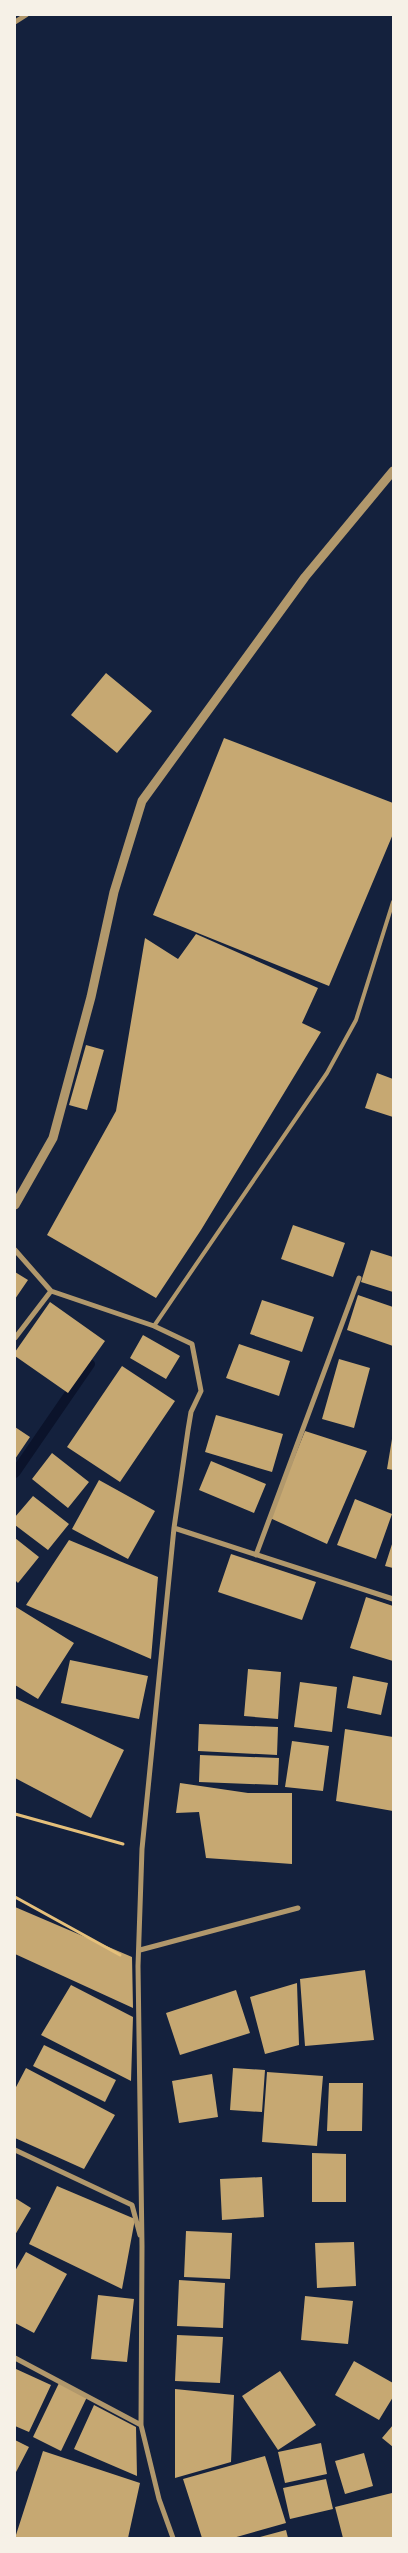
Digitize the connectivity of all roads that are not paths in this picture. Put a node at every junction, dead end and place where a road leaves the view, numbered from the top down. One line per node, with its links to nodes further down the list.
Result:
1 (26, 15): 2 (street)
2 (15, 22)
3 (393, 470): 5 (street)
4 (393, 902): 9 (lane)
5 (15, 1205)
6 (15, 1250): 8 (street)
7 (359, 1278): 12 (street)
8 (51, 1291): 9 (street); 10 (street)
9 (154, 1326): 11 (street)
10 (15, 1338)
11 (174, 1528): 12 (street); 15 (street)
12 (256, 1555): 13 (street)
13 (393, 1599)
14 (298, 1908): 15 (street)
15 (140, 1950): 17 (street)
16 (15, 2150): 17 (street)
17 (142, 2246): 19 (street)
18 (15, 2358): 19 (street)
19 (141, 2425): 20 (street)
20 (173, 2538)

